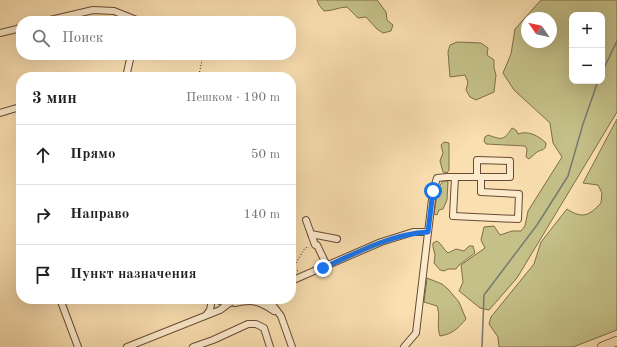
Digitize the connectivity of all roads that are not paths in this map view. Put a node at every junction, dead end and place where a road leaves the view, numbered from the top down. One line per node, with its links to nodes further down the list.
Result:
1 (67, 16): 2 (street)
2 (125, 16)
3 (16, 29): 4 (street)
4 (0, 33)
5 (130, 60): 6 (street)
6 (127, 72)
7 (16, 108): 8 (street)
8 (0, 113)
9 (455, 177): 10 (street); 10 (street); 12 (street)
10 (479, 177): 10 (street)
11 (306, 220): 13 (street)
12 (428, 232): 15 (street); 30 (street)
13 (311, 234): 14 (street); 15 (street)
14 (337, 238)
15 (327, 266): 16 (street)
16 (296, 279)
17 (62, 304): 25 (street)
18 (211, 304): 22 (street)
19 (228, 304): 22 (street)
20 (262, 304): 23 (street)
21 (272, 304): 23 (street)
22 (206, 316): 26 (street)
23 (281, 316): 29 (street)
24 (617, 341): 31 (highway)
25 (78, 347)
26 (127, 347)
27 (193, 347): 28 (street)
28 (270, 347)
29 (292, 347)
30 (404, 347)
31 (602, 347)

